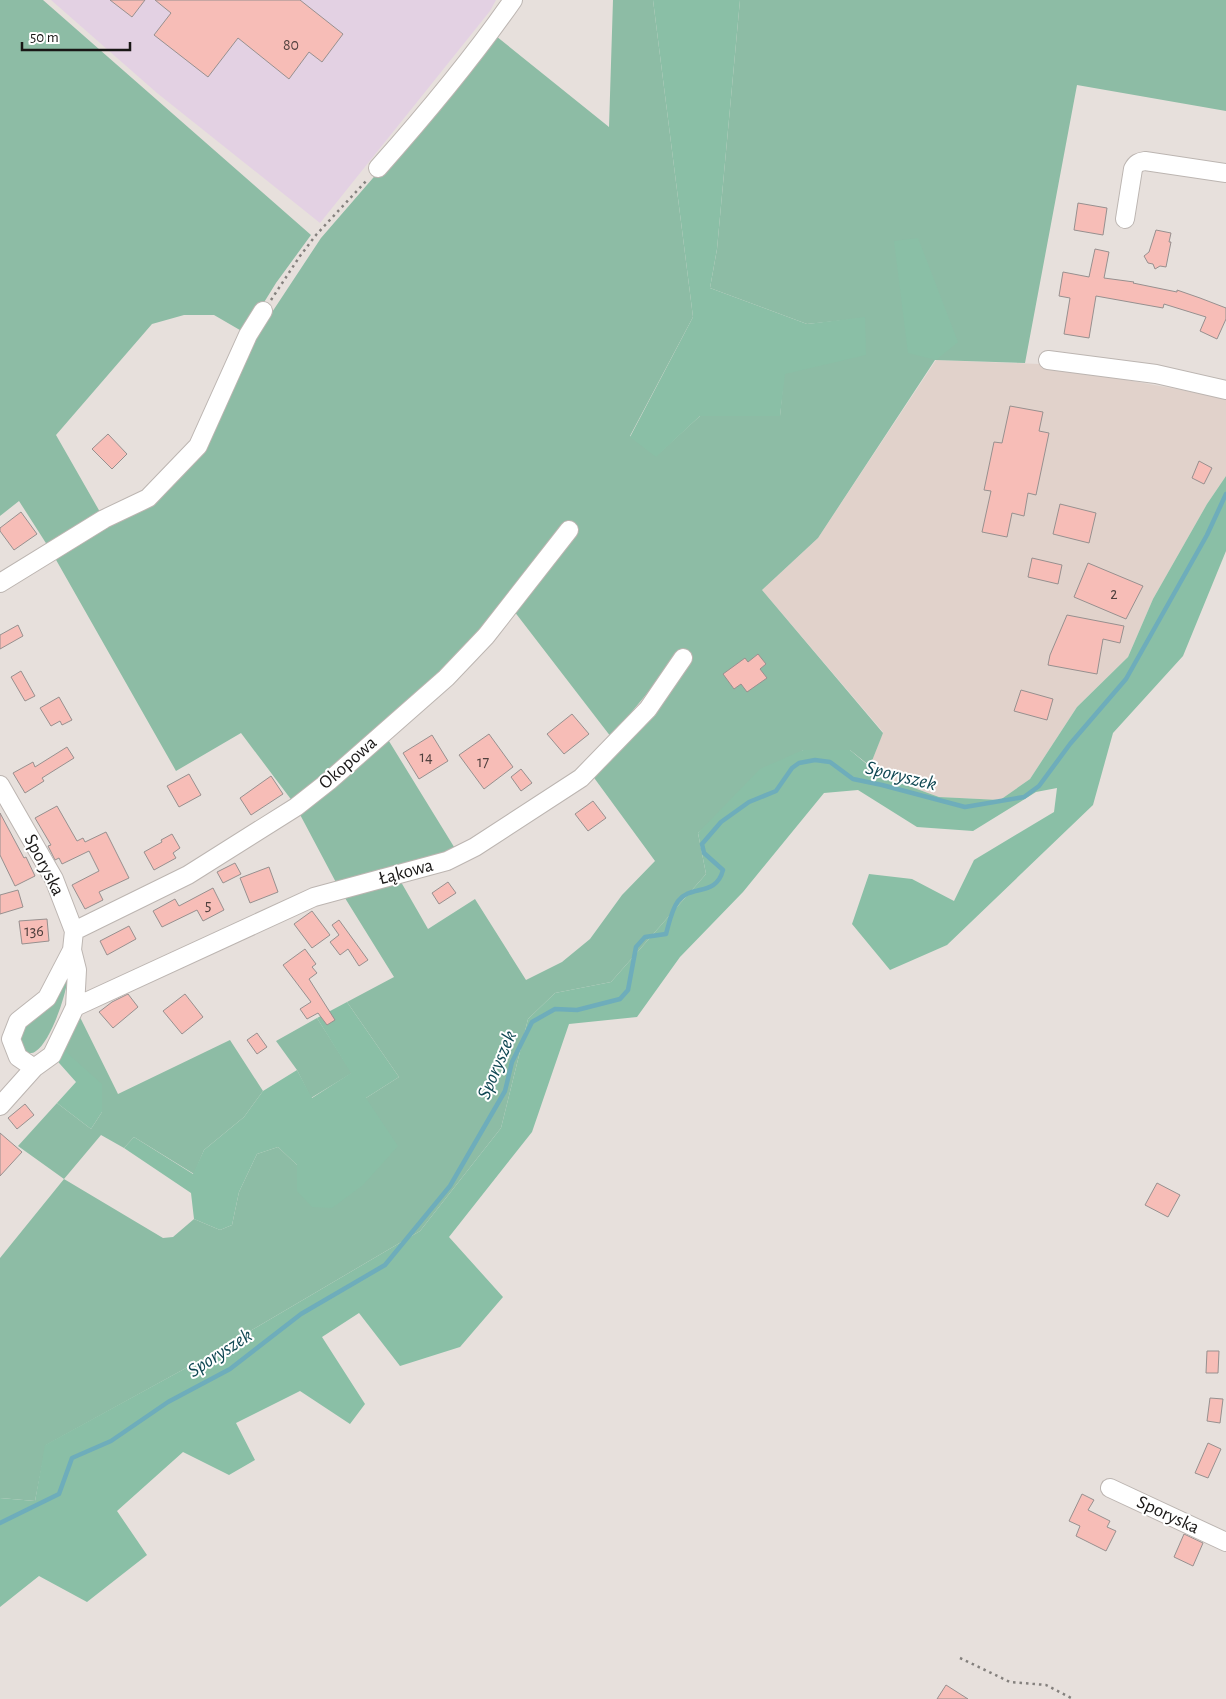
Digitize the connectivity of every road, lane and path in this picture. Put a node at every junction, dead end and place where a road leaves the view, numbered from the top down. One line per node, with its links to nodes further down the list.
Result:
1 (513, 0): 2 (street)
2 (378, 168): 5 (path)
3 (1226, 173): 4 (street)
4 (1125, 219)
5 (263, 311): 9 (street)
6 (1048, 360): 7 (street)
7 (1226, 390)
8 (569, 530): 12 (street, Okopowa)
9 (0, 583)
10 (683, 658): 14 (street, Łąkowa)
11 (0, 785): 12 (street, Sporyska)
12 (74, 931): 13 (street, Sporyska)
13 (72, 950): 14 (street, Sporyska); 15 (street, Sporyska)
14 (75, 1007): 16 (street, Sporyska)
15 (6, 1036): 16 (street, Sporyska)
16 (34, 1068): 17 (street, Sporyska)
17 (0, 1106)
18 (1110, 1488): 19 (street, Sporyska)
19 (1226, 1542)
20 (960, 1658): 21 (path)
21 (1073, 1699)

